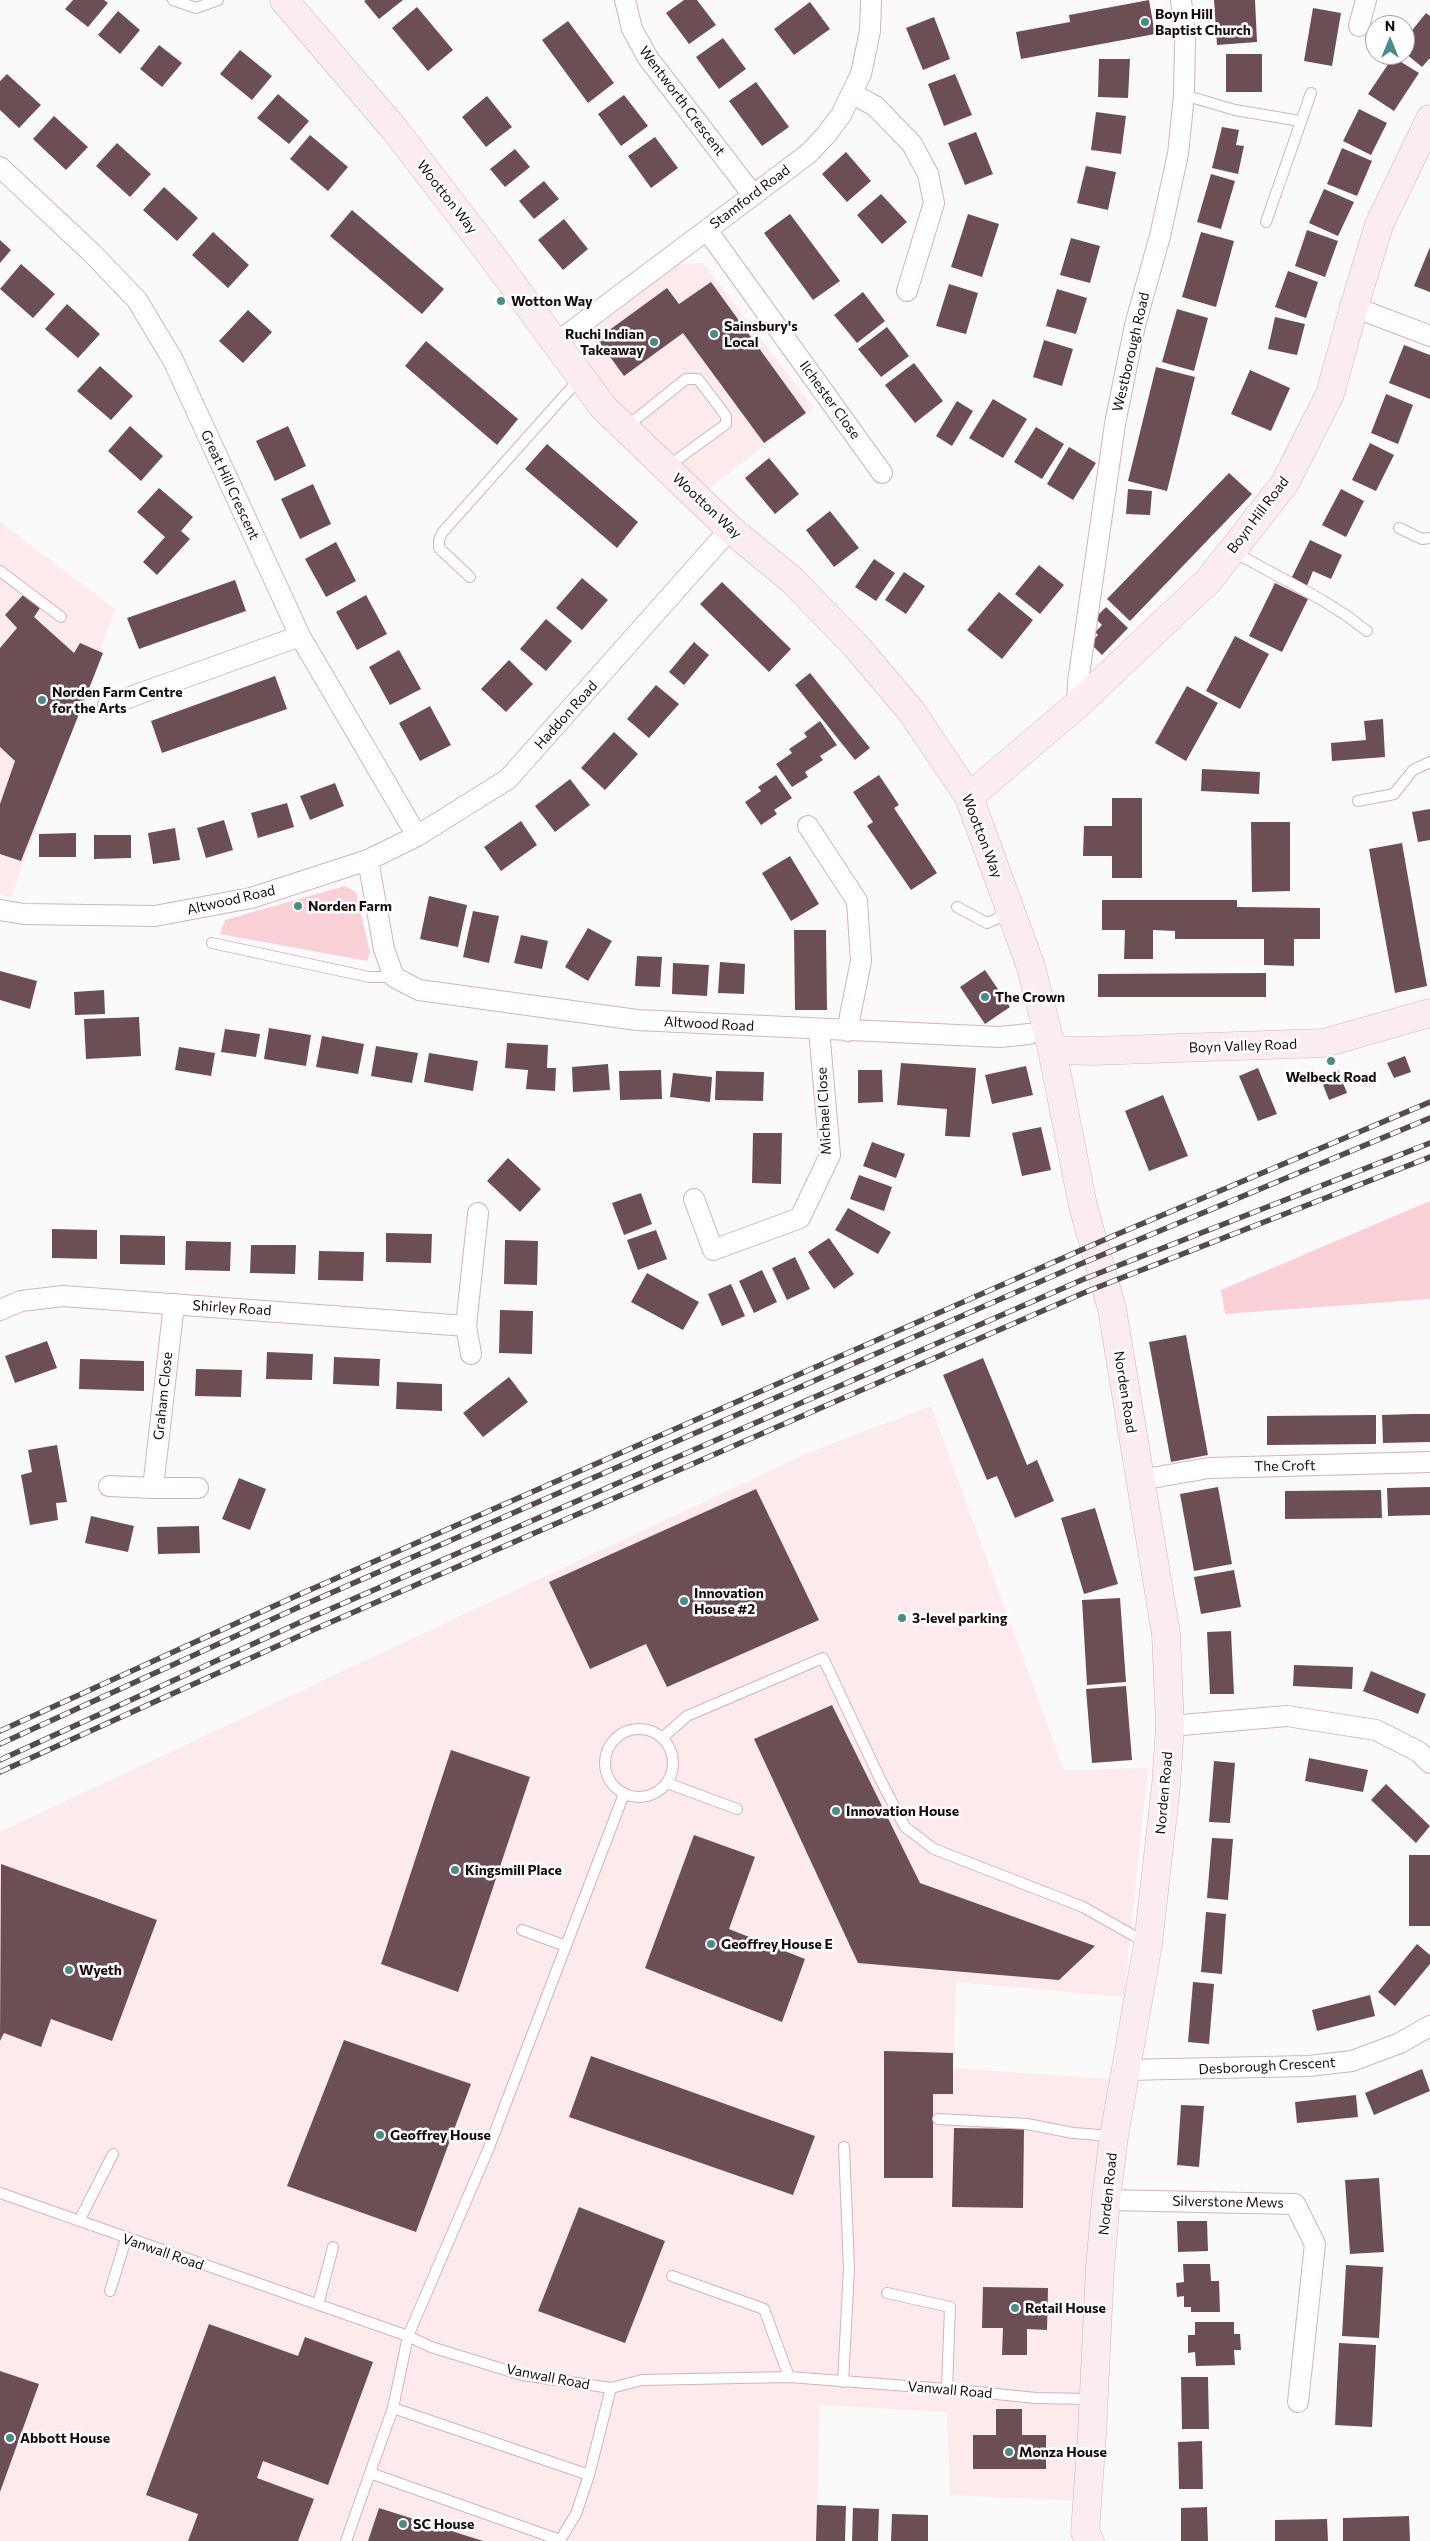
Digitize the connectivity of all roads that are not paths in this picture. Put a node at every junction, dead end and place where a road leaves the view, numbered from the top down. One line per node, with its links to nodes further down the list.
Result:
1 (173, 0): 2 (lane)
2 (218, 0)
3 (284, 0): 21 (street, Wootton Way)
4 (625, 0): 15 (street, Wentworth Crescent)
5 (871, 0): 10 (street, Stamford Road)
6 (1181, 0): 11 (street, Westborough Road)
7 (1366, 0): 8 (street)
8 (1359, 26)
9 (1311, 93): 13 (lane)
10 (853, 94): 15 (street, Stamford Road); 18 (street)
11 (1184, 95): 13 (lane); 36 (street, Westborough Road)
12 (1430, 119): 19 (street, Boyn Hill Road)
13 (1300, 121): 16 (lane)
14 (0, 167): 34 (street, Great Hill Crescent)
15 (753, 196): 17 (street, Stamford Road)
16 (1266, 222)
17 (707, 230): 21 (street, Stamford Road); 25 (street, Ilchester Close)
18 (907, 291)
19 (1354, 307): 20 (street); 29 (street, Boyn Hill Road)
20 (1430, 336)
21 (556, 343): 22 (street, Wootton Way)
22 (580, 377): 23 (street, Wootton Way); 31 (lane)
23 (634, 420): 24 (street, Wootton Way); 24 (lane)
24 (674, 461): 27 (street, Wootton Way)
25 (882, 474)
26 (1399, 528): 28 (lane)
27 (730, 529): 38 (street, Wootton Way); 41 (street, Haddon Road)
28 (1430, 538)
29 (1232, 551): 33 (lane); 36 (street, Boyn Hill Road)
30 (0, 570): 32 (lane)
31 (470, 577)
32 (61, 617)
33 (1367, 632)
34 (300, 636): 35 (street); 41 (street, Great Hill Crescent)
35 (108, 705)
36 (1078, 705): 38 (street, Boyn Hill Road)
37 (1430, 762): 39 (lane)
38 (969, 797): 45 (street, Wootton Way)
39 (1358, 801)
40 (808, 826): 50 (street)
41 (417, 836): 42 (street, Haddon Road)
42 (368, 860): 44 (street, Altwood Road); 47 (street)
43 (957, 907): 45 (lane)
44 (0, 910)
45 (1010, 913): 52 (street, Wootton Way)
46 (212, 943): 47 (lane, Altwood Road)
47 (394, 977): 49 (street, Altwood Road)
48 (1430, 1013): 52 (street, Boyn Valley Road)
49 (819, 1030): 50 (street, Altwood Road); 53 (street, Michael Close)
50 (847, 1031): 51 (street, Altwood Road)
51 (1029, 1034)
52 (1052, 1050): 60 (street, Norden Road)
53 (694, 1199)
54 (478, 1212): 57 (street)
55 (174, 1304): 56 (street, Shirley Road); 57 (street, Shirley Road); 62 (street, Graham Close)
56 (0, 1310)
57 (466, 1326): 58 (street)
58 (471, 1354)
59 (1430, 1462): 60 (street, The Croft)
60 (1140, 1480): 64 (street, Norden Road)
61 (109, 1486): 62 (street)
62 (153, 1488): 63 (street)
63 (198, 1488)
64 (1170, 1726): 66 (street); 71 (street, Norden Road)
65 (662, 1738): 67 (lane); 68 (lane); 71 (lane)
66 (1430, 1763)
67 (667, 1783): 68 (lane); 69 (lane)
68 (624, 1794): 72 (lane)
69 (737, 1809)
70 (522, 1930): 72 (lane)
71 (1148, 1944): 74 (street, Norden Road)
72 (566, 1946): 88 (lane)
73 (1430, 2026): 74 (street, Desborough Crescent)
74 (1125, 2070): 76 (street, Norden Road)
75 (938, 2119): 76 (lane)
76 (1114, 2136): 80 (street, Norden Road)
77 (844, 2147): 90 (lane)
78 (113, 2154): 81 (lane)
79 (0, 2193): 81 (lane, Vanwall Road)
80 (1106, 2200): 93 (street, Norden Road); 94 (street, Silverstone Mews)
81 (79, 2221): 82 (lane, Vanwall Road)
82 (126, 2239): 85 (lane); 87 (lane, Vanwall Road)
83 (333, 2247): 87 (lane)
84 (672, 2276): 89 (lane)
85 (110, 2291)
86 (887, 2293): 92 (lane)
87 (318, 2305): 88 (lane, Vanwall Road)
88 (408, 2336): 91 (lane, Vanwall Road); 95 (lane)
89 (788, 2378): 90 (lane, Vanwall Road); 91 (lane, Vanwall Road)
90 (843, 2382): 92 (lane, Vanwall Road)
91 (611, 2388): 97 (lane)
92 (947, 2389): 93 (lane, Vanwall Road)
93 (1093, 2399): 99 (street, Norden Road)
94 (1298, 2402)
95 (393, 2408): 96 (lane); 97 (lane)
96 (370, 2473): 97 (lane); 98 (lane)
97 (589, 2475)
98 (346, 2541)
99 (1090, 2541)

